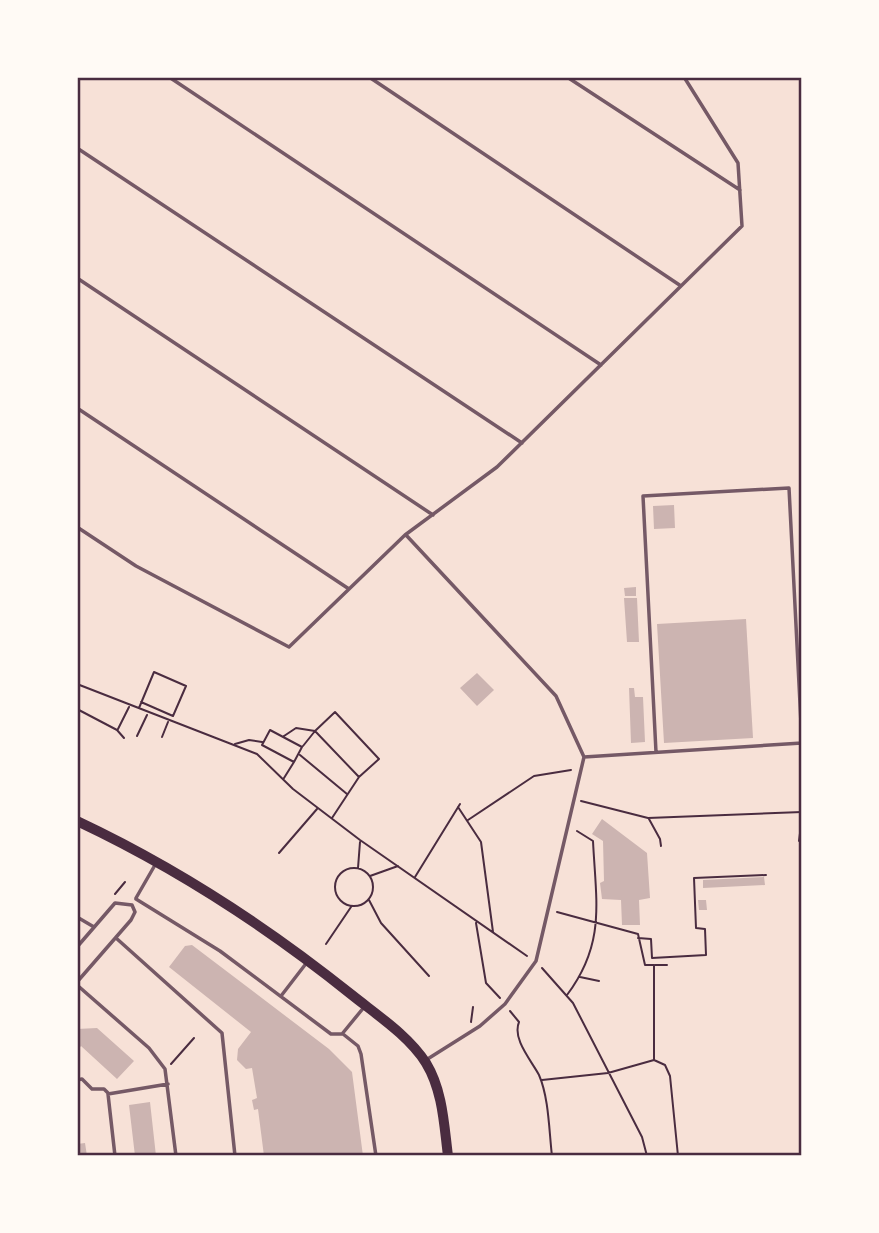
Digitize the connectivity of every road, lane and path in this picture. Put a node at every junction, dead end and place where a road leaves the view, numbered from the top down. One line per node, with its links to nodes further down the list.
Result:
1 (169, 77): 9 (lane)
2 (369, 77): 8 (lane)
3 (567, 77): 6 (lane)
4 (684, 77): 6 (lane)
5 (77, 148): 11 (lane)
6 (740, 190): 8 (lane)
7 (77, 278): 12 (lane)
8 (681, 286): 9 (lane)
9 (601, 365): 11 (lane)
10 (77, 408): 15 (lane)
11 (522, 443): 12 (lane)
12 (433, 515): 14 (lane)
13 (77, 527): 15 (lane)
14 (405, 535): 15 (lane); 35 (lane)
15 (349, 589)
16 (77, 684): 18 (path)
17 (141, 702): 20 (path); 22 (path); 22 (path)
18 (129, 707): 20 (path); 24 (path)
19 (77, 709): 24 (path)
20 (138, 710): 21 (path)
21 (148, 713): 23 (path); 26 (path)
22 (173, 716): 23 (path)
23 (170, 721): 28 (path); 31 (path)
24 (117, 730): 29 (path)
25 (315, 731): 27 (path); 32 (path); 38 (path); 38 (path)
26 (138, 736)
27 (283, 736): 30 (path); 32 (path)
28 (162, 737)
29 (124, 738)
30 (263, 743): 31 (path); 36 (path)
31 (235, 744): 39 (path)
32 (302, 747): 34 (path)
33 (656, 752): 33 (lane); 35 (lane)
34 (298, 754): 36 (path); 40 (path)
35 (584, 758): 37 (lane)
36 (294, 762): 39 (path)
37 (582, 768): 41 (lane); 48 (path)
38 (359, 777): 40 (path)
39 (284, 779): 42 (path)
40 (347, 795): 46 (path)
41 (576, 799): 44 (path); 49 (lane)
42 (318, 808): 46 (path); 53 (path)
43 (802, 812): 44 (path)
44 (648, 818): 52 (path)
45 (802, 818): 51 (path)
46 (332, 819): 50 (path)
47 (77, 821): 54 (main road)
48 (467, 821): 59 (path); 69 (path)
49 (569, 825): 64 (lane); 67 (path)
50 (360, 841): 55 (path); 56 (path)
51 (799, 841)
52 (661, 846)
53 (279, 853)
54 (158, 860): 60 (lane); 74 (main road)
55 (398, 866): 58 (path); 59 (path)
56 (358, 869): 58 (path); 63 (path)
57 (766, 875): 71 (path)
58 (369, 877): 61 (path)
59 (415, 878): 66 (path)
60 (136, 899): 62 (lane); 83 (lane)
61 (368, 899): 63 (path); 78 (path)
62 (132, 905): 68 (lane); 70 (lane)
63 (351, 906): 72 (path)
64 (548, 909): 67 (path); 75 (lane)
65 (77, 917): 68 (lane)
66 (476, 922): 69 (path); 84 (path)
67 (597, 922): 71 (path); 79 (path)
68 (94, 927): 73 (lane)
69 (493, 933): 75 (path)
70 (116, 938): 81 (lane); 100 (lane)
71 (638, 938): 76 (path)
72 (326, 944)
73 (77, 947)
74 (309, 960): 83 (lane); 85 (main road)
75 (536, 961): 82 (path); 84 (lane)
76 (654, 965): 77 (path); 90 (path)
77 (667, 965)
78 (429, 976)
79 (579, 977): 80 (path); 82 (path)
80 (599, 981)
81 (77, 983): 92 (lane)
82 (566, 995): 93 (path)
83 (281, 996): 88 (lane)
84 (505, 1004): 87 (lane); 95 (path)
85 (365, 1005): 88 (lane); 91 (main road)
86 (473, 1007): 87 (path)
87 (469, 1033): 91 (lane)
88 (342, 1034): 101 (lane)
89 (194, 1038): 92 (path)
90 (654, 1060): 93 (path); 105 (path)
91 (425, 1061): 102 (main road)
92 (165, 1069): 96 (lane)
93 (608, 1073): 95 (path); 104 (path)
94 (77, 1080): 97 (lane)
95 (541, 1081): 103 (path)
96 (168, 1084): 97 (lane); 99 (lane)
97 (108, 1094): 98 (lane)
98 (116, 1156)
99 (176, 1156)
100 (235, 1156)
101 (376, 1156)
102 (448, 1156)
103 (552, 1156)
104 (647, 1156)
105 (678, 1156)

